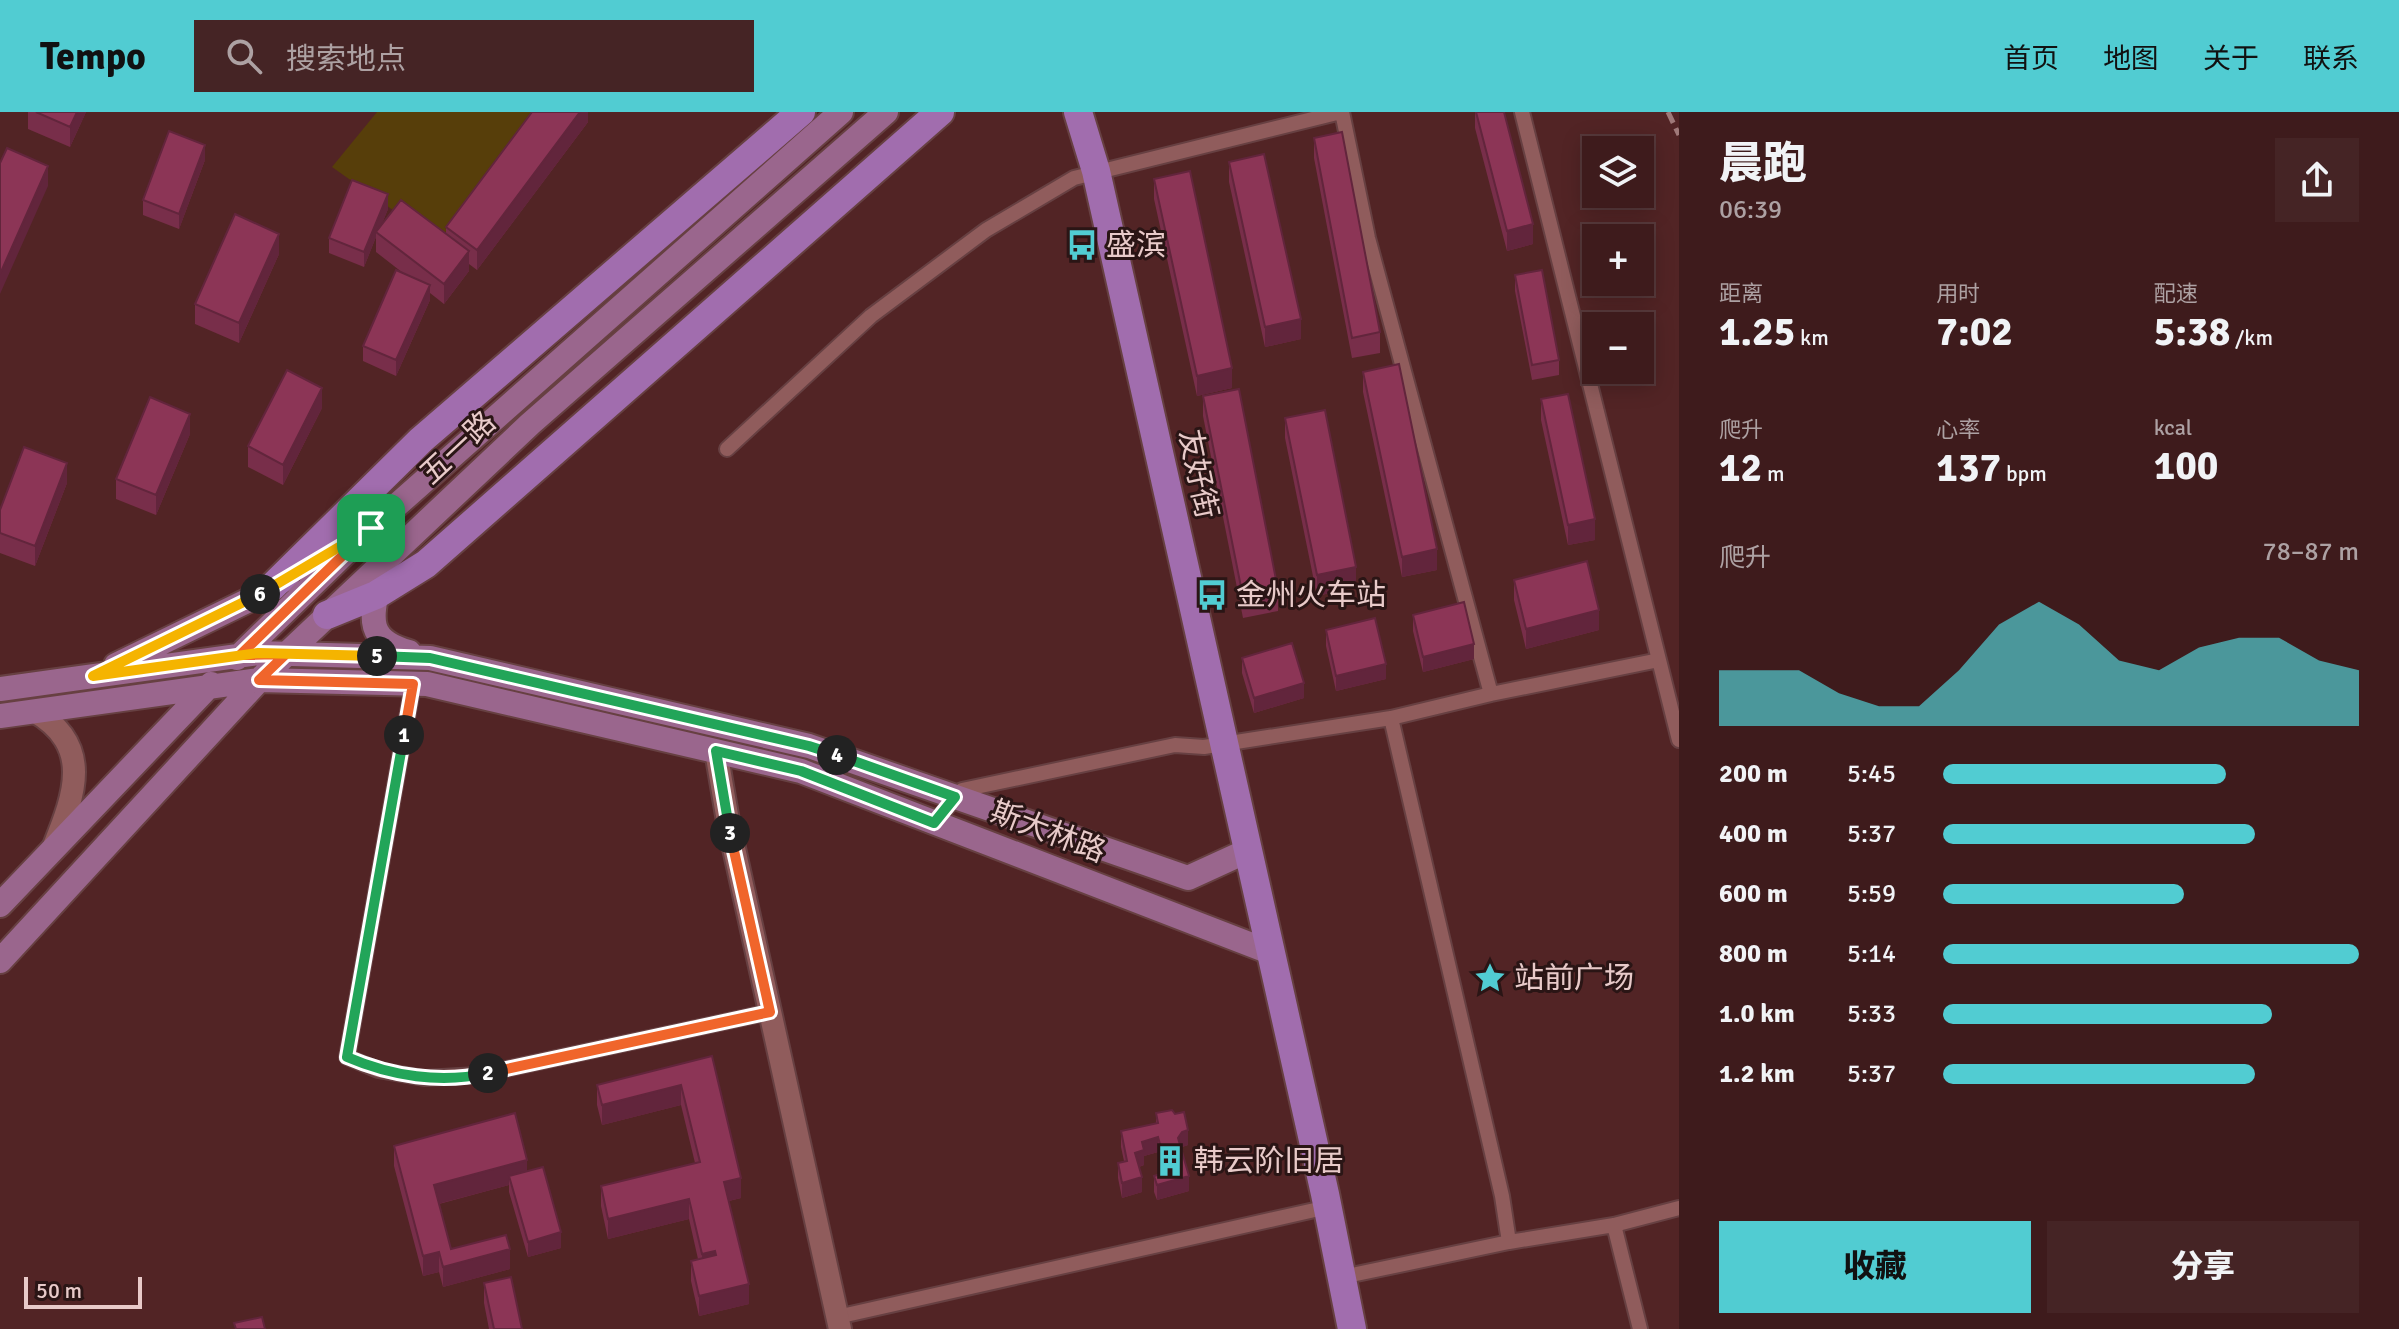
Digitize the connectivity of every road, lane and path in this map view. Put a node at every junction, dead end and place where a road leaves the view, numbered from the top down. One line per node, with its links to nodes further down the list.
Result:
1 (801, 112): 12 (highway)
2 (841, 112): 10 (main road)
3 (886, 112): 11 (main road, 五一路)
4 (940, 112): 13 (highway)
5 (1078, 112): 8 (highway, 友好街)
6 (1341, 112): 8 (street); 24 (street)
7 (1522, 112): 18 (street)
8 (1096, 171): 9 (street); 29 (highway, 友好街)
9 (727, 449)
10 (371, 528): 12 (main road); 16 (main road)
11 (383, 562): 13 (main road); 14 (main road, 五一路)
12 (272, 587): 19 (main road)
13 (376, 595): 14 (highway); 17 (main road)
14 (327, 615): 15 (main road, 五一路)
15 (286, 654): 16 (main road, 斯大林路); 17 (main road, 斯大林路); 20 (main road, 五一路)
16 (240, 655): 19 (main road, 斯大林路); 22 (main road)
17 (430, 658): 31 (main road, 斯大林路)
18 (1659, 660): 24 (street); 28 (street)
19 (93, 676): 23 (main road, 斯大林路)
20 (259, 680): 21 (main road, 斯大林路); 22 (main road, 斯大林路); 37 (main road, 五一路)
21 (413, 684): 30 (main road, 斯大林路); 38 (street)
22 (209, 686): 25 (main road, 斯大林路); 33 (main road)
23 (0, 689)
24 (1491, 694): 27 (street)
25 (34, 711): 26 (main road, 斯大林路); 33 (street)
26 (0, 716)
27 (1391, 718): 29 (street); 42 (street)
28 (1679, 740)
29 (1225, 743): 31 (street); 34 (highway, 友好街)
30 (716, 751): 32 (main road, 斯大林路); 38 (street)
31 (955, 797): 32 (street); 34 (main road, 斯大林路)
32 (934, 823): 36 (main road, 斯大林路)
33 (54, 847): 35 (main road)
34 (1247, 851): 36 (highway, 友好街)
35 (0, 905)
36 (1270, 952): 39 (highway, 友好街)
37 (0, 961)
38 (770, 1012): 44 (street)
39 (1328, 1207): 43 (highway, 友好街); 44 (street)
40 (1679, 1208): 41 (street)
41 (1614, 1225): 42 (street); 46 (street)
42 (1509, 1242): 43 (street)
43 (1342, 1277): 45 (highway, 友好街)
44 (839, 1323)
45 (1352, 1329)
46 (1640, 1329)

